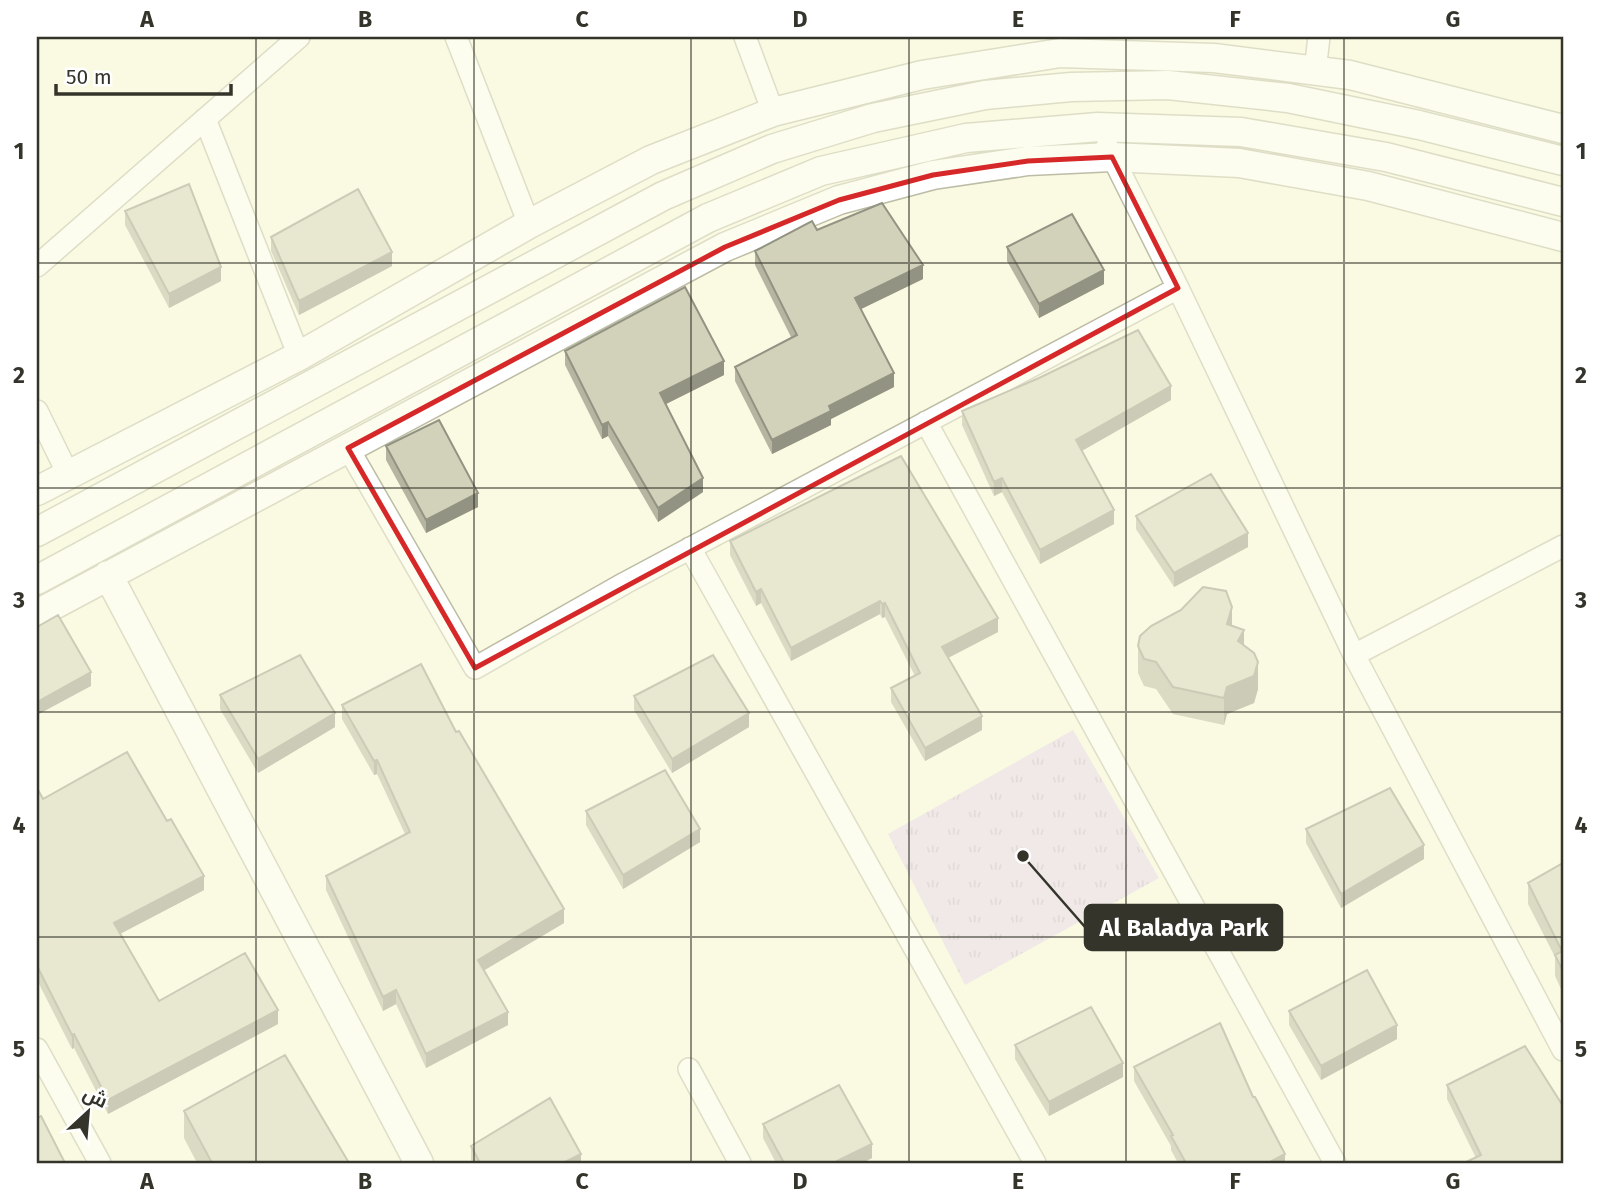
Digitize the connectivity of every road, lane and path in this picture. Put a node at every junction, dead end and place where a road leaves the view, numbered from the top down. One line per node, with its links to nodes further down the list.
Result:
1 (299, 37): 8 (street)
2 (456, 37): 14 (street)
3 (745, 37): 7 (street)
4 (1319, 37): 6 (street)
5 (1061, 45): 6 (main road); 7 (main road)
6 (1315, 71): 9 (main road)
7 (773, 112): 14 (main road)
8 (205, 119): 16 (street); 18 (street)
9 (1562, 125)
10 (1098, 127): 11 (street); 13 (main road); 28 (main road)
11 (1112, 158): 15 (main road); 17 (street); 21 (main road)
12 (1563, 160): 24 (main road)
13 (1563, 202)
14 (529, 224): 18 (main road)
15 (1563, 237)
16 (37, 266)
17 (1178, 288): 20 (street); 30 (street)
18 (299, 356): 22 (main road)
19 (37, 411): 22 (street)
20 (926, 422): 26 (street); 38 (street)
21 (348, 448): 26 (street); 27 (main road)
22 (68, 474): 23 (main road)
23 (37, 491)
24 (37, 532)
25 (1563, 546): 30 (street)
26 (690, 548): 37 (street)
27 (108, 575): 29 (main road); 35 (main road)
28 (37, 580)
29 (37, 614)
30 (1354, 655): 32 (street)
31 (37, 1048): 34 (street)
32 (1563, 1049)
33 (689, 1069): 36 (street)
34 (100, 1163)
35 (419, 1163)
36 (740, 1163)
37 (1035, 1163)
38 (1335, 1163)

